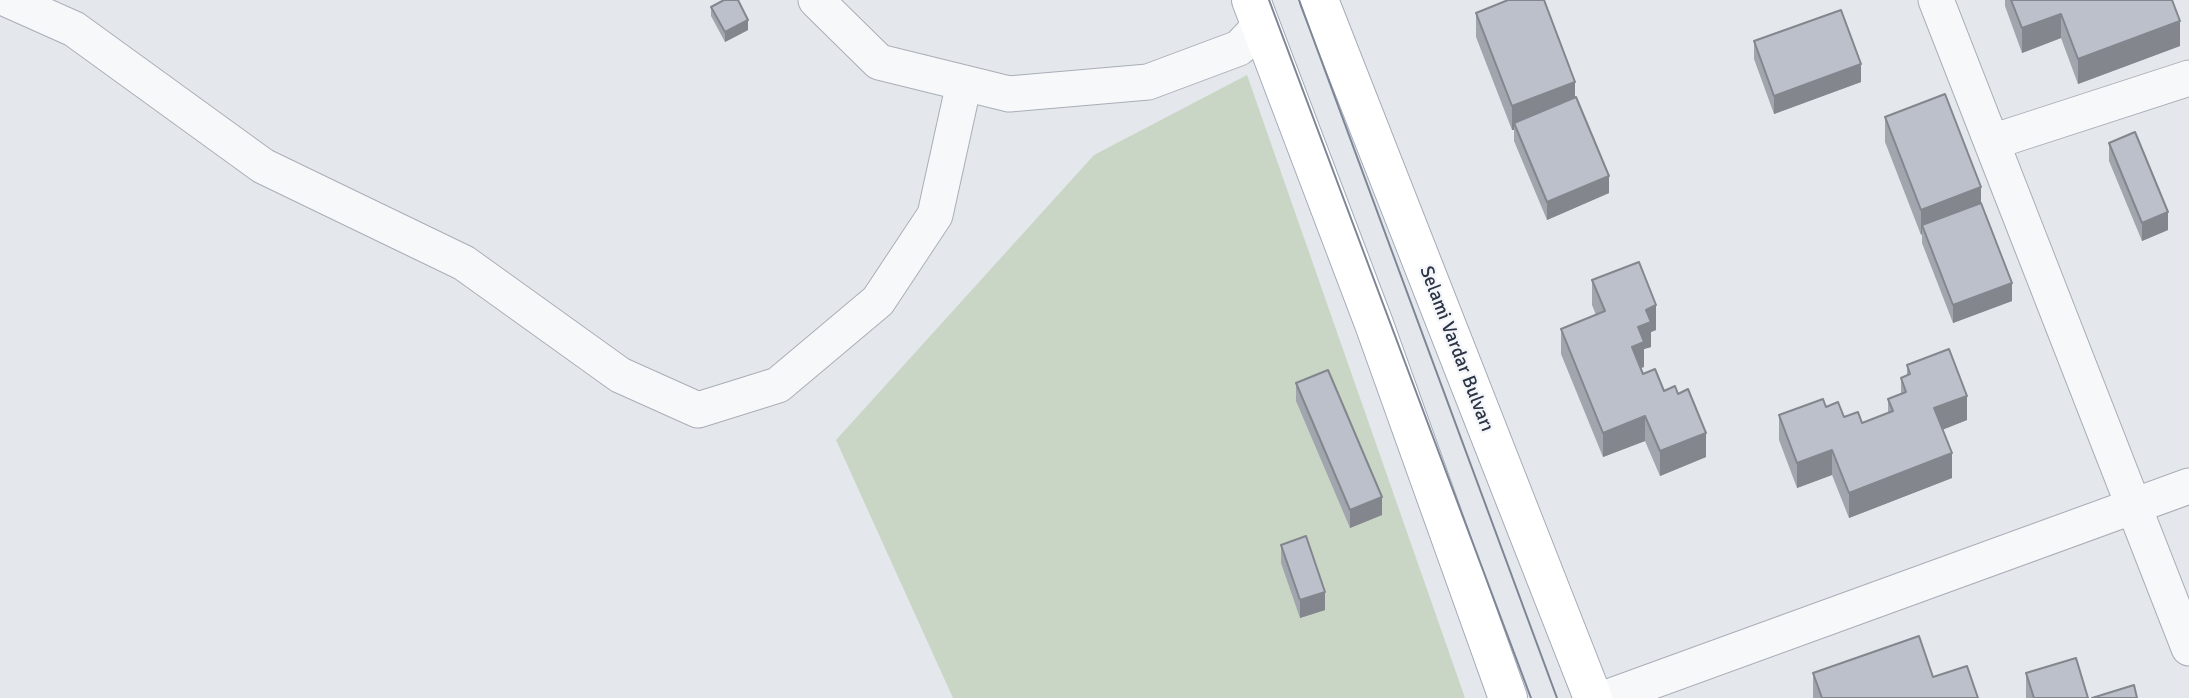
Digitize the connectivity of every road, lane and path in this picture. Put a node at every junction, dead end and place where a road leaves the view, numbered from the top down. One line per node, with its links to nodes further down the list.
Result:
1 (9, 0): 7 (street)
2 (816, 0): 7 (street)
3 (1319, 0): 13 (main road, Selami Vardar Bulvarı)
4 (1936, 0): 8 (street)
5 (1255, 13): 7 (street); 12 (main road)
6 (2189, 78): 8 (street)
7 (964, 83)
8 (1992, 142): 10 (street)
9 (2189, 486): 10 (street)
10 (2134, 507): 11 (street); 14 (street)
11 (2189, 648)
12 (1508, 698)
13 (1593, 698)
14 (1606, 698)

